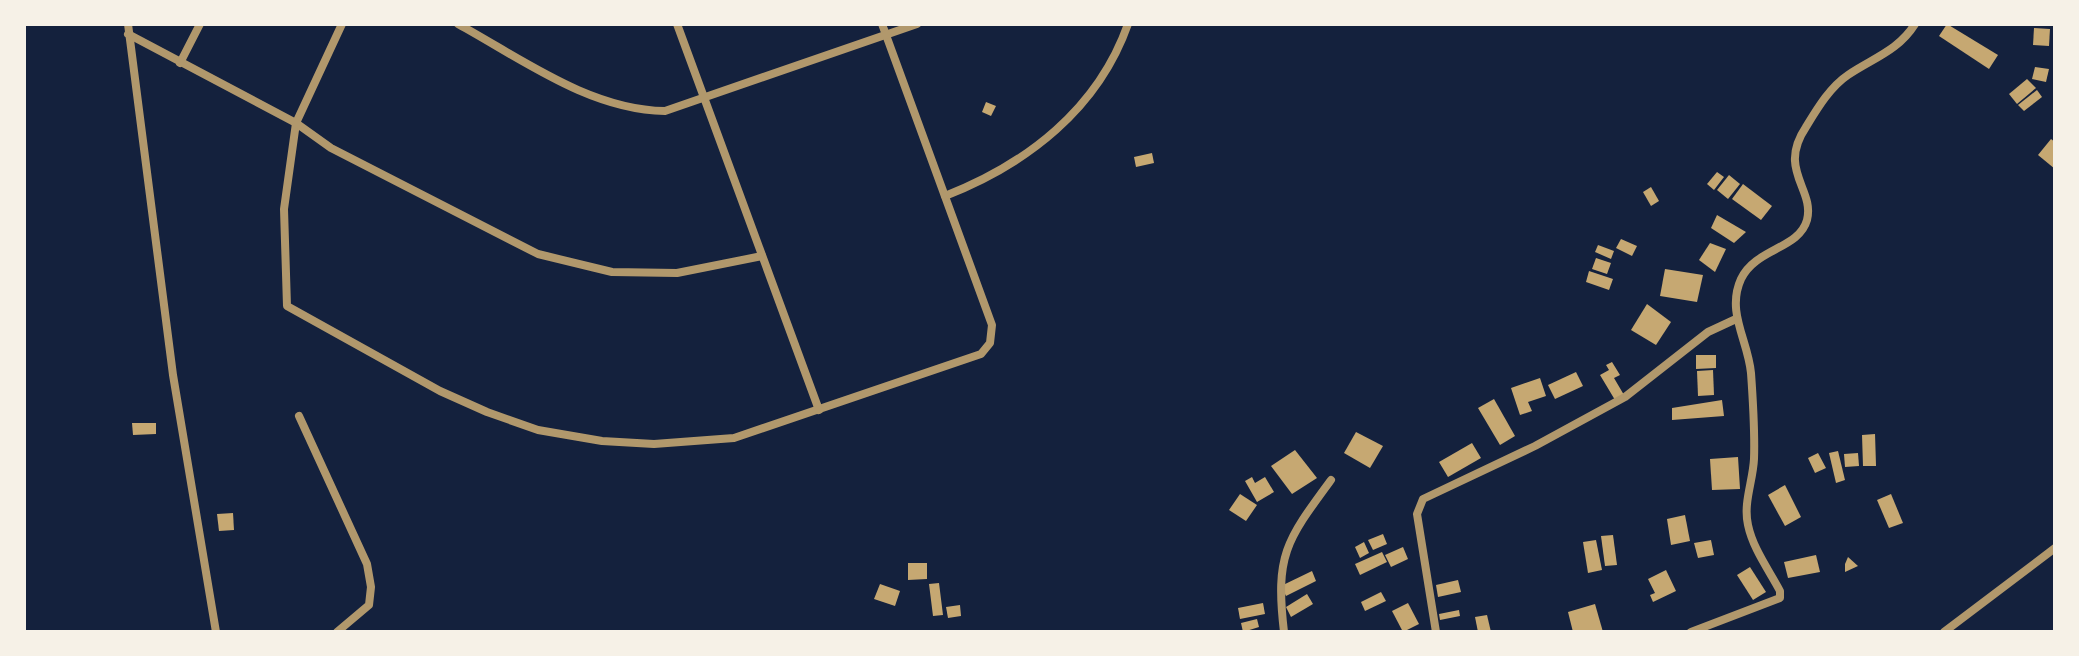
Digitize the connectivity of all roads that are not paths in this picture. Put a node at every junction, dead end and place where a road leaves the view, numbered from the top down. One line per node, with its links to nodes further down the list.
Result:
1 (128, 24): 10 (street)
2 (200, 24): 12 (street)
3 (342, 24): 14 (street)
4 (458, 24): 13 (street)
5 (677, 24): 13 (street)
6 (882, 24): 11 (street)
7 (917, 24): 11 (street)
8 (1128, 24): 15 (street)
9 (1915, 24): 17 (street)
10 (128, 34): 12 (street); 22 (street)
11 (887, 37): 13 (street); 15 (street)
12 (180, 63): 14 (street)
13 (706, 98): 16 (street)
14 (296, 123): 16 (street); 18 (street)
15 (945, 196): 18 (street)
16 (762, 256): 18 (street)
17 (1736, 319): 25 (street); 26 (street)
18 (819, 410)
19 (299, 416): 23 (street)
20 (1331, 480): 24 (street)
21 (2055, 548): 27 (street)
22 (216, 632)
23 (337, 632)
24 (1284, 632)
25 (1436, 632)
26 (1691, 632)
27 (1944, 632)

